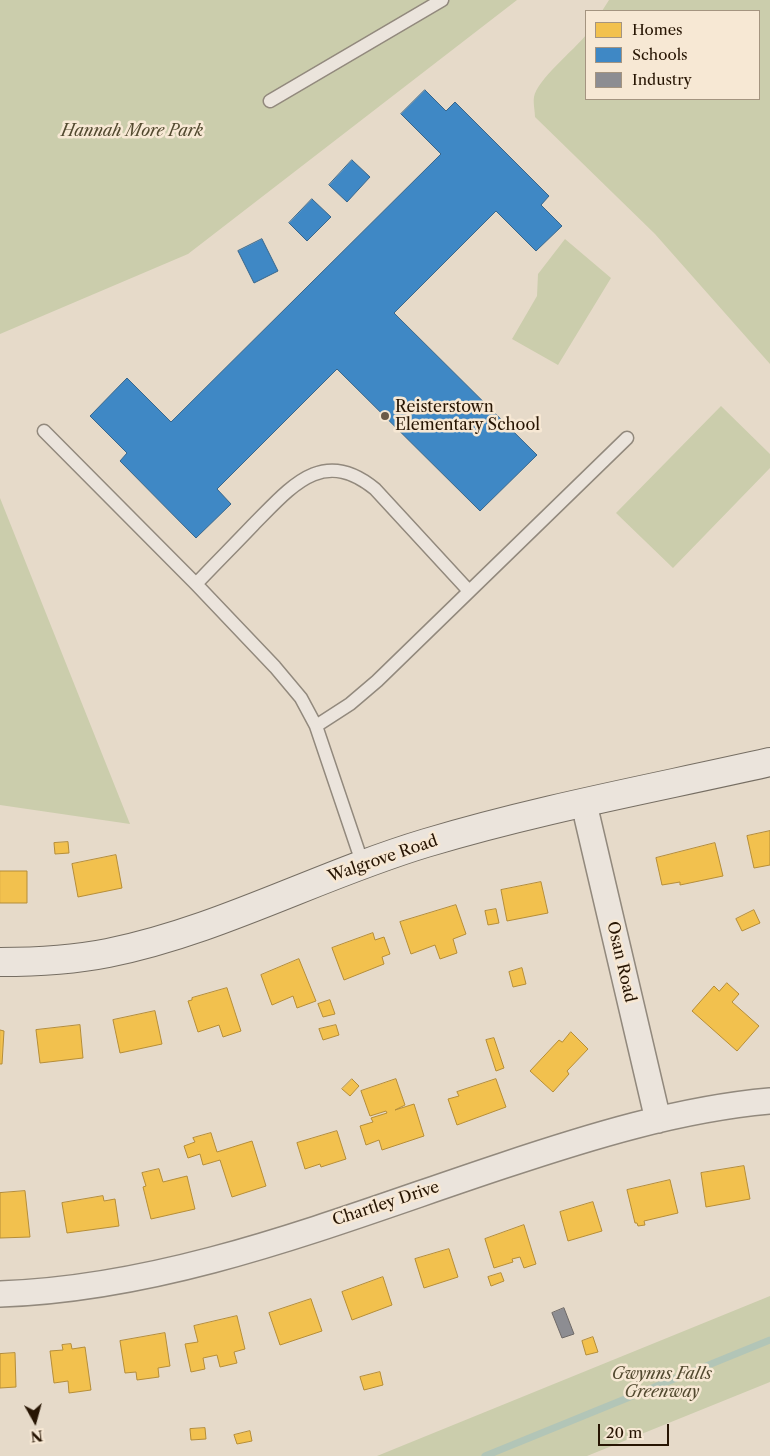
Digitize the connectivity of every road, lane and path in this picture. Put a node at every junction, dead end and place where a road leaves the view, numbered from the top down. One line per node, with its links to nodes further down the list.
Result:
1 (442, 0): 2 (lane)
2 (270, 101)
3 (44, 431): 5 (lane)
4 (627, 438): 6 (lane)
5 (196, 584): 6 (lane); 7 (lane)
6 (469, 590): 7 (lane)
7 (316, 726): 10 (lane)
8 (770, 762): 9 (street, Walgrove Road)
9 (584, 804): 10 (street, Walgrove Road); 13 (street, Osan Road)
10 (363, 865): 11 (street, Walgrove Road)
11 (0, 962)
12 (770, 1101): 13 (street, Chartley Drive)
13 (658, 1120): 14 (street, Chartley Drive)
14 (0, 1294)

